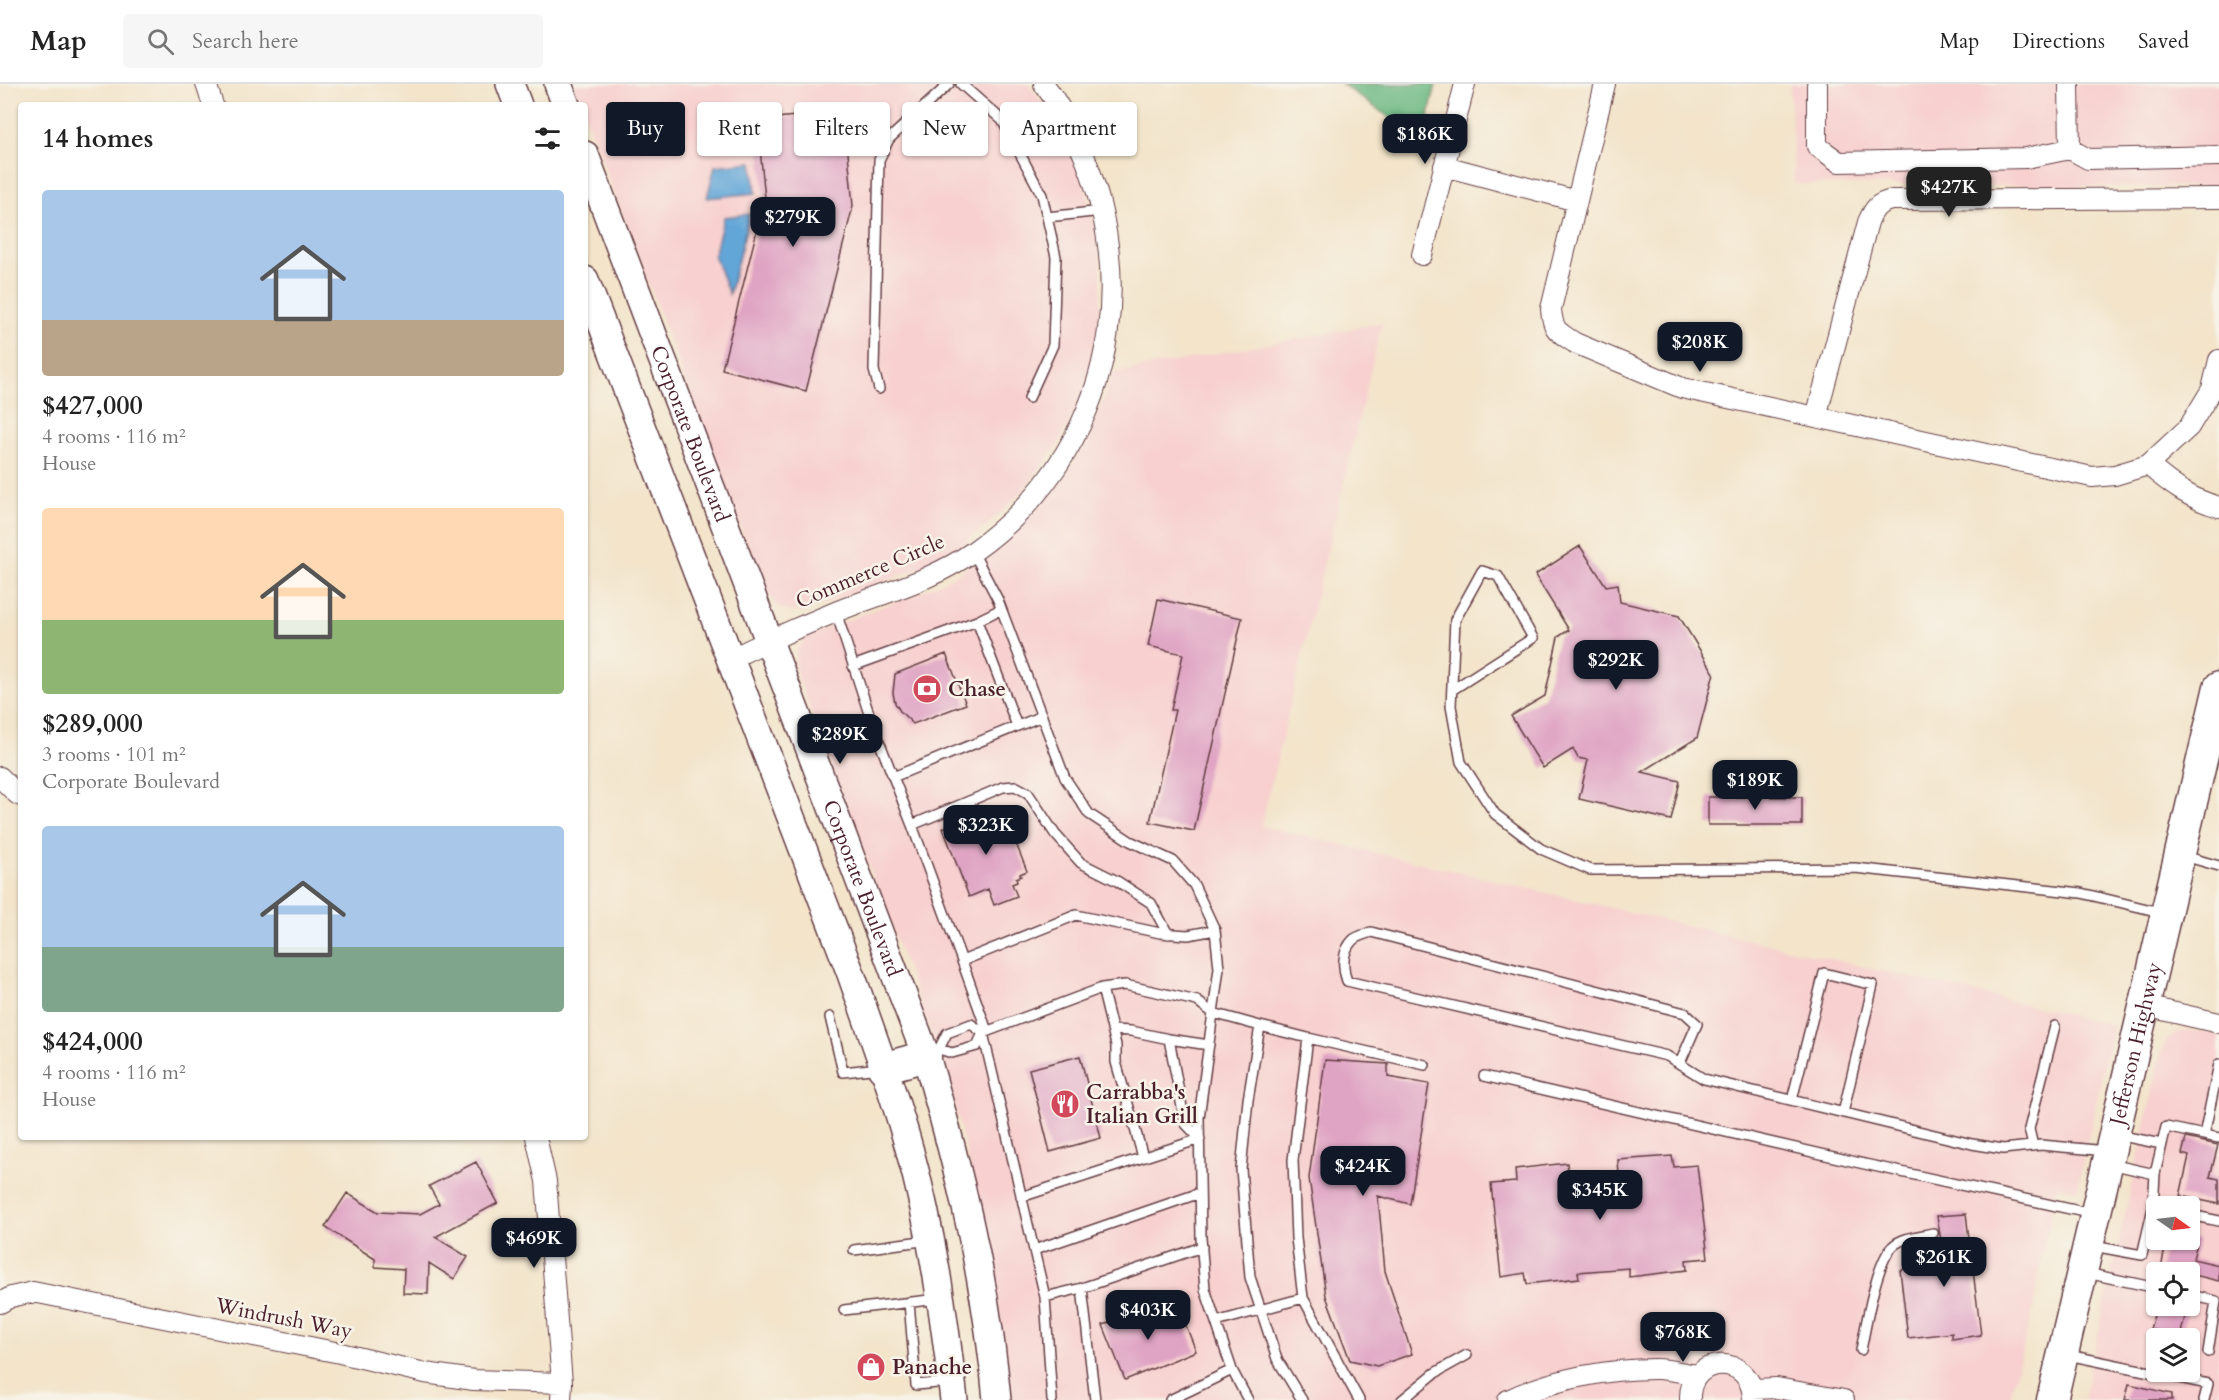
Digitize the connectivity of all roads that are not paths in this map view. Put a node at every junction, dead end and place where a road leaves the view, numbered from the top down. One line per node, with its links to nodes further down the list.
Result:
1 (206, 84): 11 (street)
2 (510, 84): 12 (street)
3 (558, 84): 13 (street)
4 (949, 84): 25 (lane)
5 (961, 84): 21 (lane)
6 (1044, 84): 20 (street, Commerce Circle)
7 (1465, 84): 17 (street)
8 (1605, 84): 19 (street)
9 (1817, 84): 14 (street)
10 (2069, 84): 14 (street)
11 (212, 102)
12 (517, 102)
13 (565, 102)
14 (2070, 149): 15 (street)
15 (2219, 156)
16 (588, 163): 34 (street, Corporate Boulevard)
17 (1444, 166): 19 (street); 22 (street)
18 (2219, 198): 27 (street)
19 (1577, 201): 27 (street)
20 (1103, 211): 21 (lane); 30 (street, Commerce Circle)
21 (1047, 217): 26 (lane)
22 (1422, 255)
23 (588, 288): 35 (street, Corporate Boulevard)
24 (2219, 360): 28 (street)
25 (879, 389)
26 (1029, 398)
27 (1816, 417): 28 (street)
28 (2148, 465): 29 (street)
29 (2219, 507)
30 (974, 552): 31 (lane); 32 (street, Commerce Circle)
31 (1001, 609): 33 (lane); 39 (lane)
32 (836, 612): 34 (street, Commerce Circle); 36 (lane)
33 (977, 621): 36 (lane); 40 (lane)
34 (769, 640): 35 (street, Commerce Circle); 63 (street, Corporate Boulevard)
35 (730, 659): 67 (street, Corporate Boulevard)
36 (854, 666): 42 (lane)
37 (1452, 690): 37 (lane); 47 (lane)
38 (2219, 690): 45 (main road, Jefferson Highway)
39 (1042, 716): 40 (lane); 48 (lane)
40 (1017, 726): 42 (lane)
41 (0, 777): 43 (street)
42 (893, 777): 44 (lane)
43 (18, 794)
44 (912, 825): 49 (lane); 50 (lane)
45 (2180, 855): 46 (lane); 47 (main road, Jefferson Highway)
46 (2219, 866)
47 (2166, 913): 52 (main road, Jefferson Highway)
48 (1215, 930): 49 (lane); 53 (lane)
49 (1168, 934): 50 (lane)
50 (962, 961): 59 (lane)
51 (1102, 988): 53 (lane); 58 (lane); 59 (lane)
52 (2145, 1006): 55 (street); 77 (main road, Jefferson Highway)
53 (1213, 1013): 56 (lane); 62 (lane)
54 (830, 1017): 67 (lane)
55 (2219, 1023)
56 (1260, 1026): 60 (lane); 101 (lane)
57 (2055, 1026): 76 (lane)
58 (1112, 1030): 61 (lane); 78 (lane)
59 (985, 1032): 63 (lane); 63 (lane); 82 (lane)
60 (1308, 1038): 66 (lane); 97 (lane)
61 (1169, 1039): 62 (lane); 73 (lane)
62 (1209, 1045): 73 (lane)
63 (933, 1052): 67 (main road); 113 (street, Corporate Boulevard)
64 (1680, 1063): 64 (lane); 69 (lane)
65 (2219, 1064): 71 (lane)
66 (1425, 1065)
67 (883, 1068): 87 (street, Corporate Boulevard)
68 (1484, 1076): 83 (lane)
69 (1792, 1100): 70 (lane); 70 (lane)
70 (1843, 1113): 76 (lane)
71 (2204, 1135): 72 (lane); 75 (lane)
72 (2219, 1138)
73 (1200, 1139): 78 (lane); 80 (lane)
74 (537, 1140): 111 (street)
75 (2162, 1144): 77 (lane); 79 (lane)
76 (2033, 1146): 77 (lane)
77 (2110, 1149): 79 (lane); 83 (main road, Jefferson Highway)
78 (1143, 1157): 82 (lane)
79 (2155, 1174): 81 (lane)
80 (1200, 1193): 89 (lane); 91 (lane)
81 (2155, 1196)
82 (1021, 1197): 91 (lane)
83 (2095, 1214): 92 (main road, Jefferson Highway)
84 (2200, 1217): 85 (lane)
85 (2219, 1221)
86 (1933, 1233): 104 (lane)
87 (930, 1240): 90 (lane); 98 (street, Corporate Boulevard)
88 (2146, 1241): 92 (lane)
89 (1202, 1246): 94 (lane); 103 (lane)
90 (854, 1250)
91 (1034, 1250): 95 (lane)
92 (2085, 1258): 93 (lane); 106 (main road, Jefferson Highway)
93 (2146, 1283)
94 (1082, 1288): 95 (lane); 115 (lane)
95 (1045, 1297): 114 (lane)
96 (2200, 1297): 105 (lane)
97 (1303, 1298): 101 (lane); 119 (lane)
98 (940, 1299): 99 (lane); 110 (street, Corporate Boulevard)
99 (909, 1302): 102 (lane); 110 (lane)
100 (0, 1303): 111 (street, Windrush Way)
101 (1260, 1309): 103 (lane); 118 (lane)
102 (844, 1310)
103 (1216, 1322): 108 (lane)
104 (1861, 1350)
105 (2208, 1353)
106 (2063, 1354): 124 (main road, Jefferson Highway); 125 (lane)
107 (1467, 1355): 120 (lane)
108 (1232, 1370): 116 (lane); 117 (lane)
109 (1697, 1375): 112 (street); 121 (street); 122 (street)
110 (952, 1391)
111 (562, 1392)
112 (1753, 1394): 123 (street)
113 (997, 1400)
114 (1052, 1400)
115 (1095, 1400)
116 (1170, 1400)
117 (1248, 1400)
118 (1302, 1400)
119 (1359, 1400)
120 (1402, 1400)
121 (1508, 1400)
122 (1690, 1400)
123 (1844, 1400)
124 (2052, 1400)
125 (2204, 1400)

